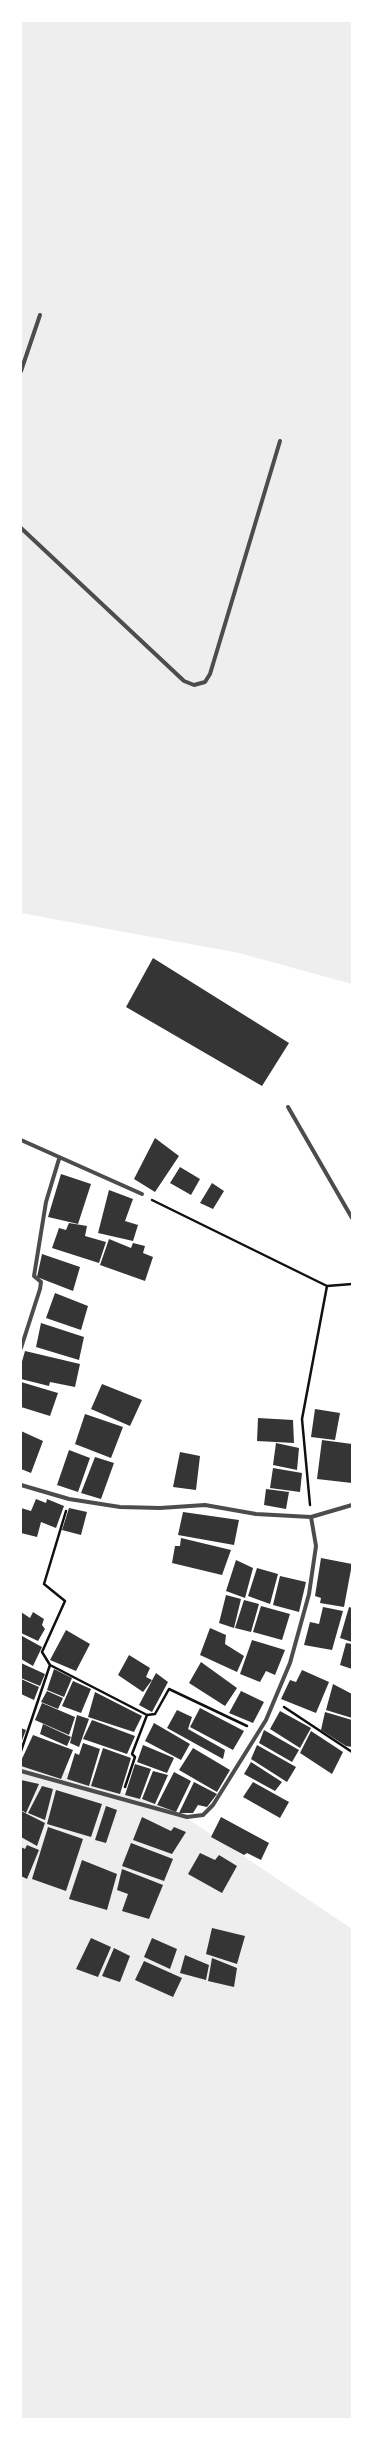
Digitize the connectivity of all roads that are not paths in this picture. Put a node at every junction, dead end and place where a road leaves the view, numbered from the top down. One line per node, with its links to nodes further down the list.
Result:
1 (40, 315): 2 (street)
2 (21, 371)
3 (280, 441): 4 (street)
4 (21, 528)
5 (288, 1107): 9 (street)
6 (21, 1140): 7 (street)
7 (59, 1158): 8 (street); 10 (street)
8 (142, 1194)
9 (352, 1218)
10 (22, 1342): 11 (street)
11 (21, 1348)
12 (21, 1485): 14 (street)
13 (352, 1505): 14 (street)
14 (311, 1517): 15 (street)
15 (21, 1771)

